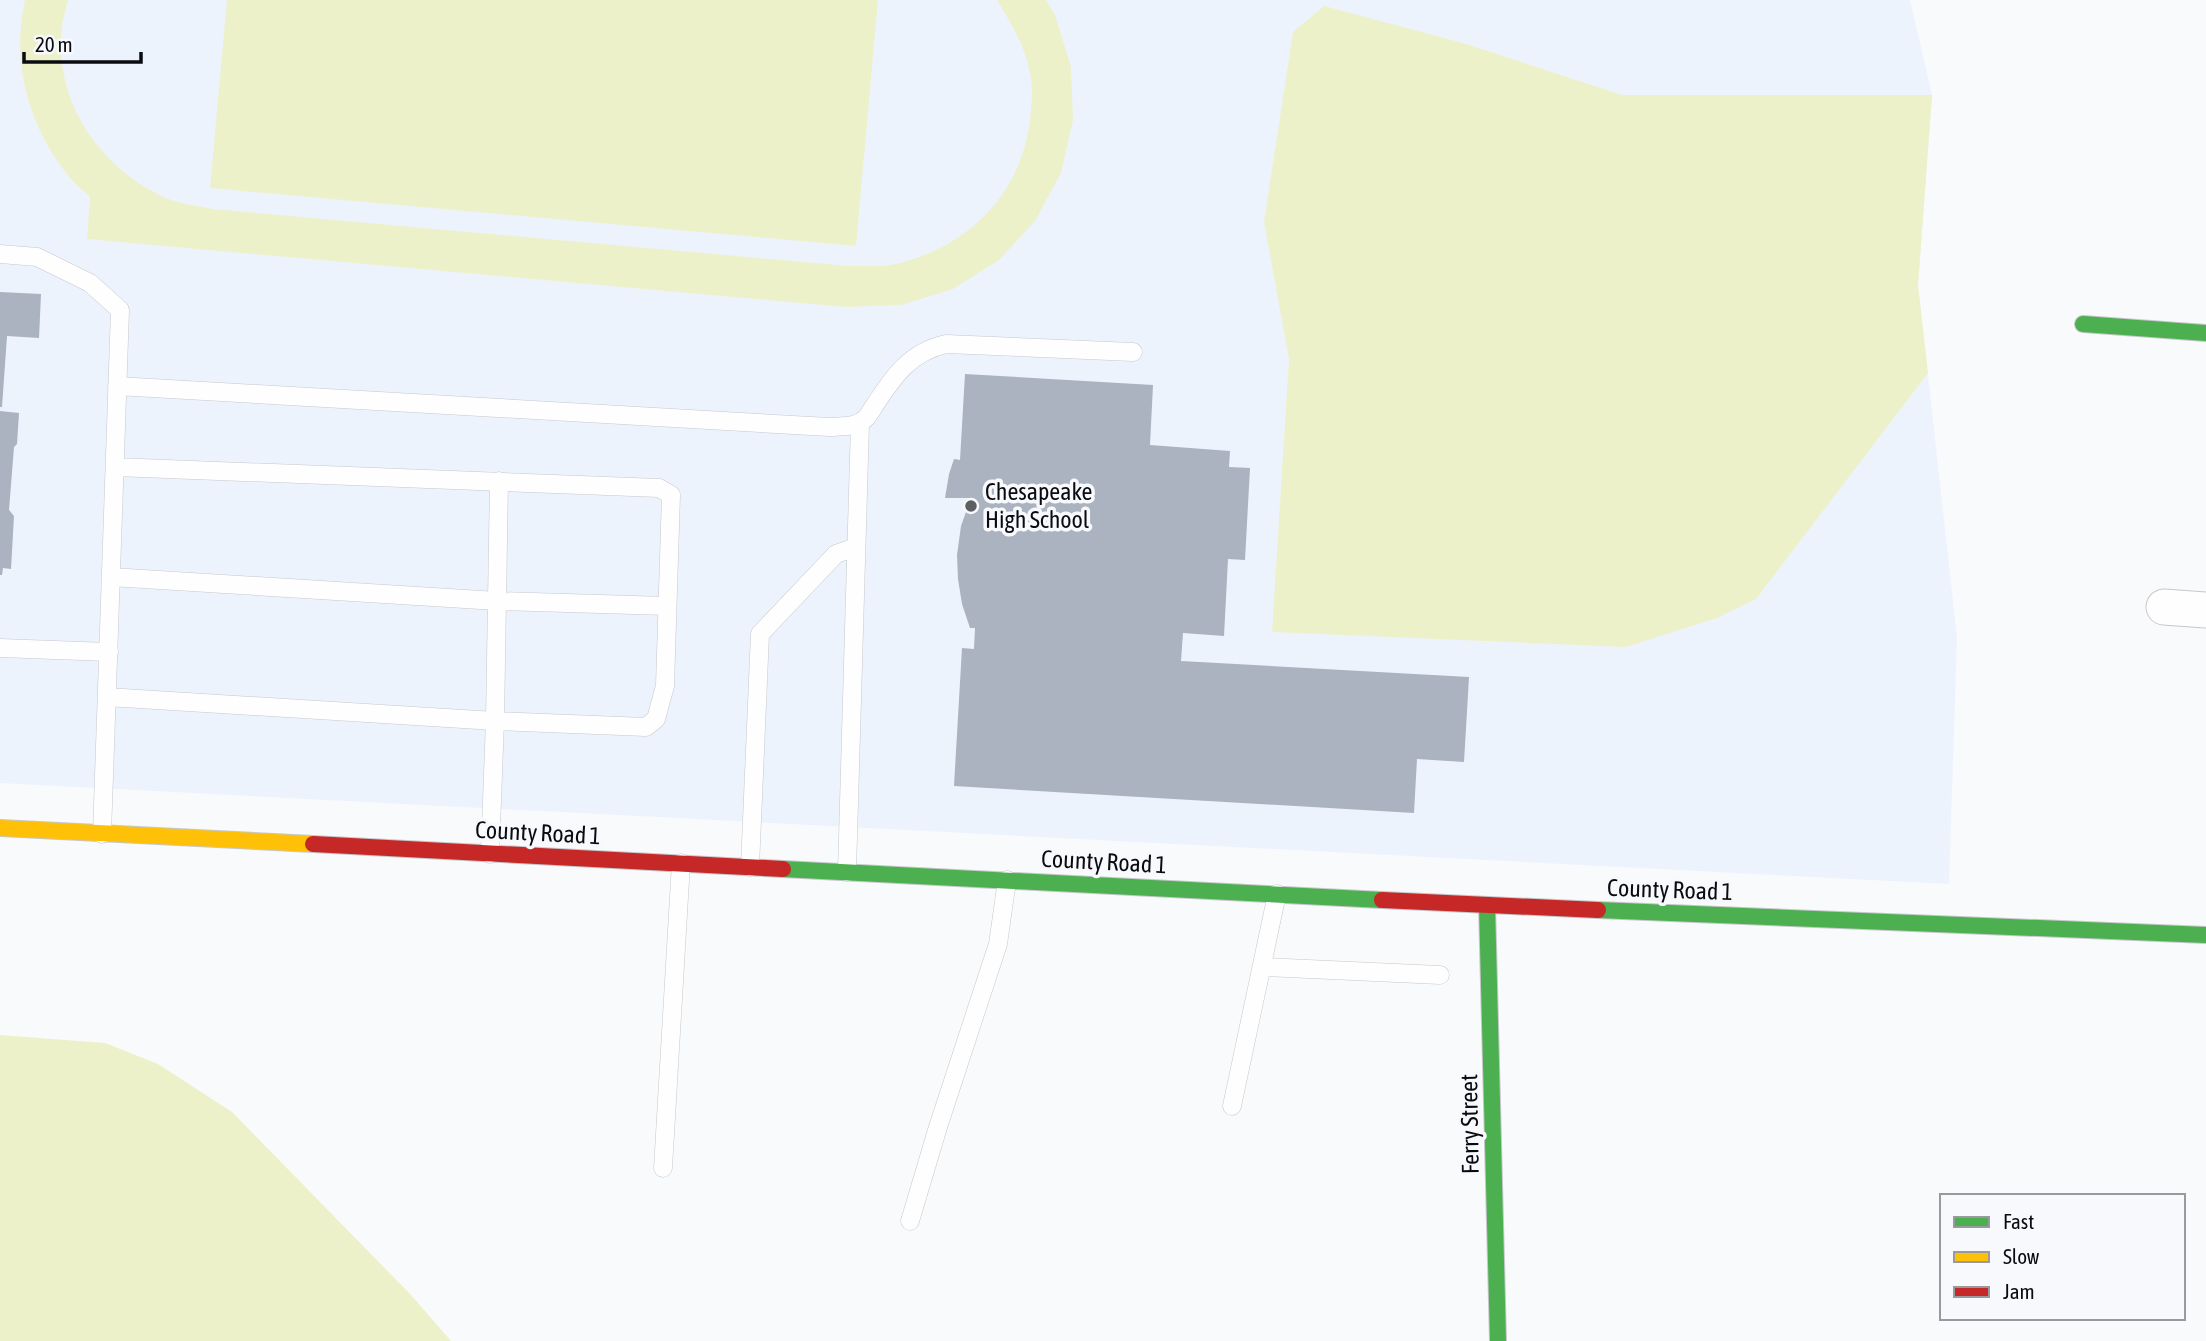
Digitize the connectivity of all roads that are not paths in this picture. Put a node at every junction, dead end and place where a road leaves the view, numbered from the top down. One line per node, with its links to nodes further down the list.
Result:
1 (0, 254): 5 (lane)
2 (2083, 324): 3 (street)
3 (2206, 333)
4 (1133, 352): 6 (lane)
5 (117, 386): 6 (lane); 7 (lane)
6 (860, 423): 9 (lane)
7 (115, 467): 8 (lane); 10 (lane)
8 (499, 481): 11 (lane); 12 (lane)
9 (856, 547): 23 (lane); 24 (lane)
10 (111, 577): 11 (lane); 16 (lane)
11 (497, 601): 12 (lane); 18 (lane)
12 (667, 606): 18 (lane)
13 (2164, 607): 14 (street)
14 (2206, 610)
15 (0, 648): 16 (lane)
16 (108, 652): 17 (lane)
17 (107, 697): 18 (lane); 20 (lane)
18 (495, 721): 21 (lane)
19 (0, 828): 20 (street, County Road 1)
20 (102, 834): 21 (street, County Road 1)
21 (490, 854): 22 (street, County Road 1)
22 (681, 863): 23 (street, County Road 1); 32 (lane)
23 (751, 867): 24 (street, County Road 1)
24 (847, 872): 25 (street, County Road 1)
25 (1007, 880): 26 (street, County Road 1); 33 (lane)
26 (1277, 894): 27 (street, County Road 1); 29 (lane)
27 (1487, 905): 28 (street, County Road 1); 34 (street, Ferry Street)
28 (2206, 935)
29 (1262, 967): 30 (lane); 31 (lane)
30 (1440, 975)
31 (1232, 1106)
32 (663, 1168)
33 (910, 1221)
34 (1498, 1341)

